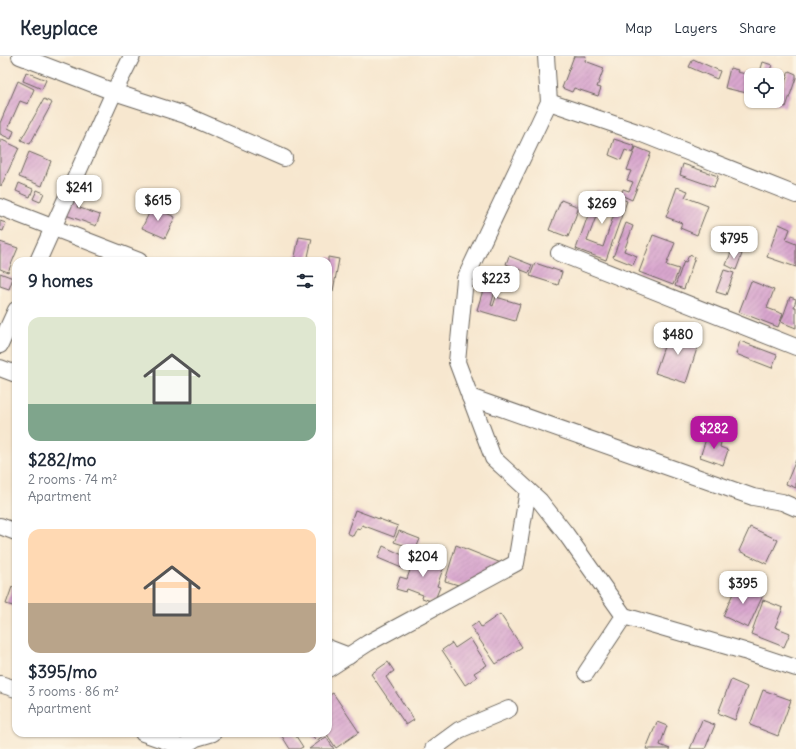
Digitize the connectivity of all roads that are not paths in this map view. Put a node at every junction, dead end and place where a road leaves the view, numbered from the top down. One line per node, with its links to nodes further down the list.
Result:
1 (20, 56): 4 (street)
2 (132, 56): 4 (street)
3 (546, 56): 5 (street)
4 (114, 92): 6 (street); 9 (street)
5 (549, 102): 7 (street); 18 (street)
6 (284, 158)
7 (796, 195)
8 (0, 208): 9 (street)
9 (53, 228): 11 (street); 12 (street)
10 (559, 253): 15 (street)
11 (40, 257)
12 (129, 257)
13 (12, 319): 14 (street)
14 (0, 345)
15 (796, 347)
16 (0, 368): 17 (street)
17 (12, 372)
18 (470, 397): 19 (street); 20 (street)
19 (528, 490): 23 (street); 25 (street)
20 (796, 508)
21 (0, 526): 22 (street)
22 (12, 530)
23 (624, 616): 27 (street); 28 (street)
24 (332, 650): 25 (street)
25 (349, 656): 26 (street)
26 (332, 667)
27 (796, 668)
28 (586, 673)
29 (0, 684): 30 (street)
30 (12, 688)
31 (509, 709): 35 (street)
32 (153, 737): 34 (street)
33 (199, 737): 34 (street)
34 (181, 748)
35 (433, 749)

